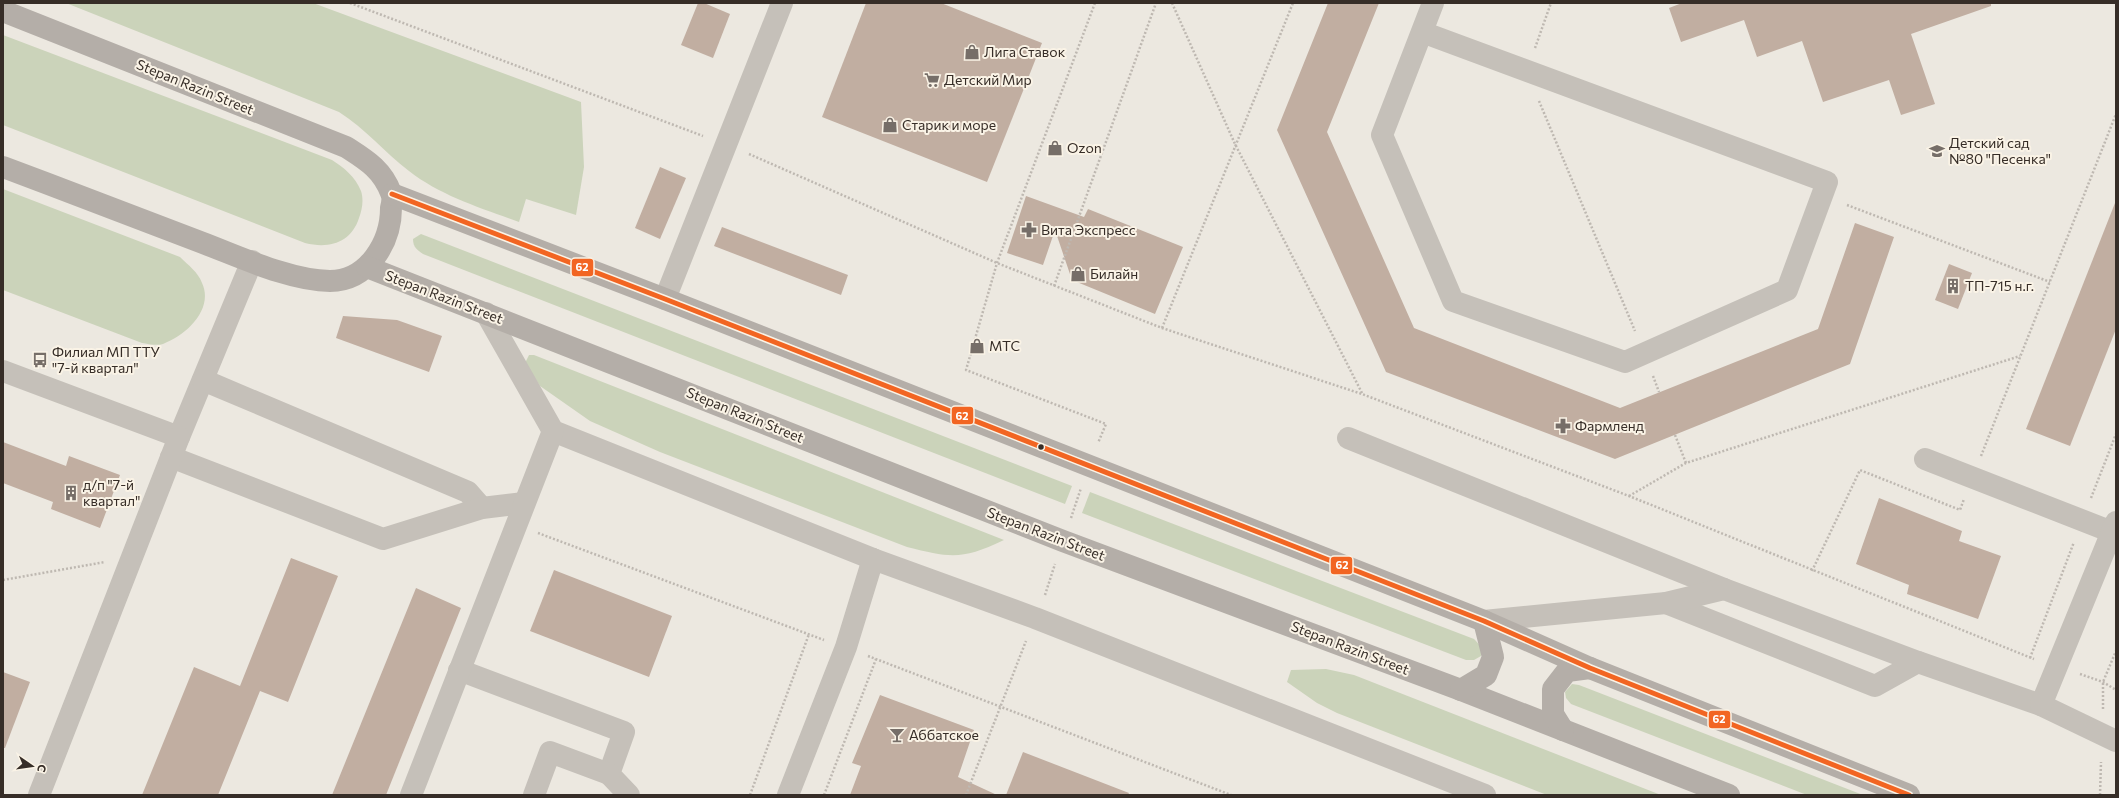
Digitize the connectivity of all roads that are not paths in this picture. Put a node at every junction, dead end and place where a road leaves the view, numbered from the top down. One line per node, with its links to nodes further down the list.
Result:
1 (782, 3): 9 (lane)
2 (1433, 3): 4 (lane)
3 (3, 11): 6 (main road, Stepan Razin Street)
4 (1422, 32): 4 (lane)
5 (3, 167): 7 (main road, Stepan Razin Street)
6 (392, 194): 8 (main road, Stepan Razin Street); 9 (main road)
7 (252, 261): 8 (main road, Stepan Razin Street); 12 (lane)
8 (366, 267): 10 (main road, Stepan Razin Street)
9 (665, 299): 24 (main road)
10 (486, 313): 13 (lane); 28 (main road, Stepan Razin Street)
11 (3, 371): 14 (lane)
12 (203, 380): 14 (lane); 19 (lane)
13 (552, 431): 18 (lane); 21 (lane)
14 (179, 437): 16 (lane)
15 (1348, 438): 22 (lane)
16 (171, 457): 19 (lane); 33 (lane)
17 (1925, 459): 20 (lane)
18 (524, 503): 19 (lane); 27 (lane)
19 (482, 508)
20 (2114, 527): 29 (lane)
21 (873, 559): 37 (lane); 38 (lane)
22 (1724, 589): 23 (lane); 25 (lane)
23 (1666, 603): 24 (lane); 25 (lane)
24 (1484, 621): 26 (main road); 28 (main road)
25 (1918, 662): 29 (lane)
26 (1590, 668): 30 (main road); 40 (main road)
27 (459, 670): 32 (lane); 34 (lane)
28 (1461, 690): 30 (main road, Stepan Razin Street)
29 (2041, 705): 31 (lane)
30 (1563, 730): 39 (main road, Stepan Razin Street)
31 (2116, 741)
32 (609, 774): 35 (lane); 36 (lane)
33 (39, 795)
34 (411, 795)
35 (534, 795)
36 (629, 795)
37 (788, 795)
38 (1485, 795)
39 (1729, 795)
40 (1909, 795)

